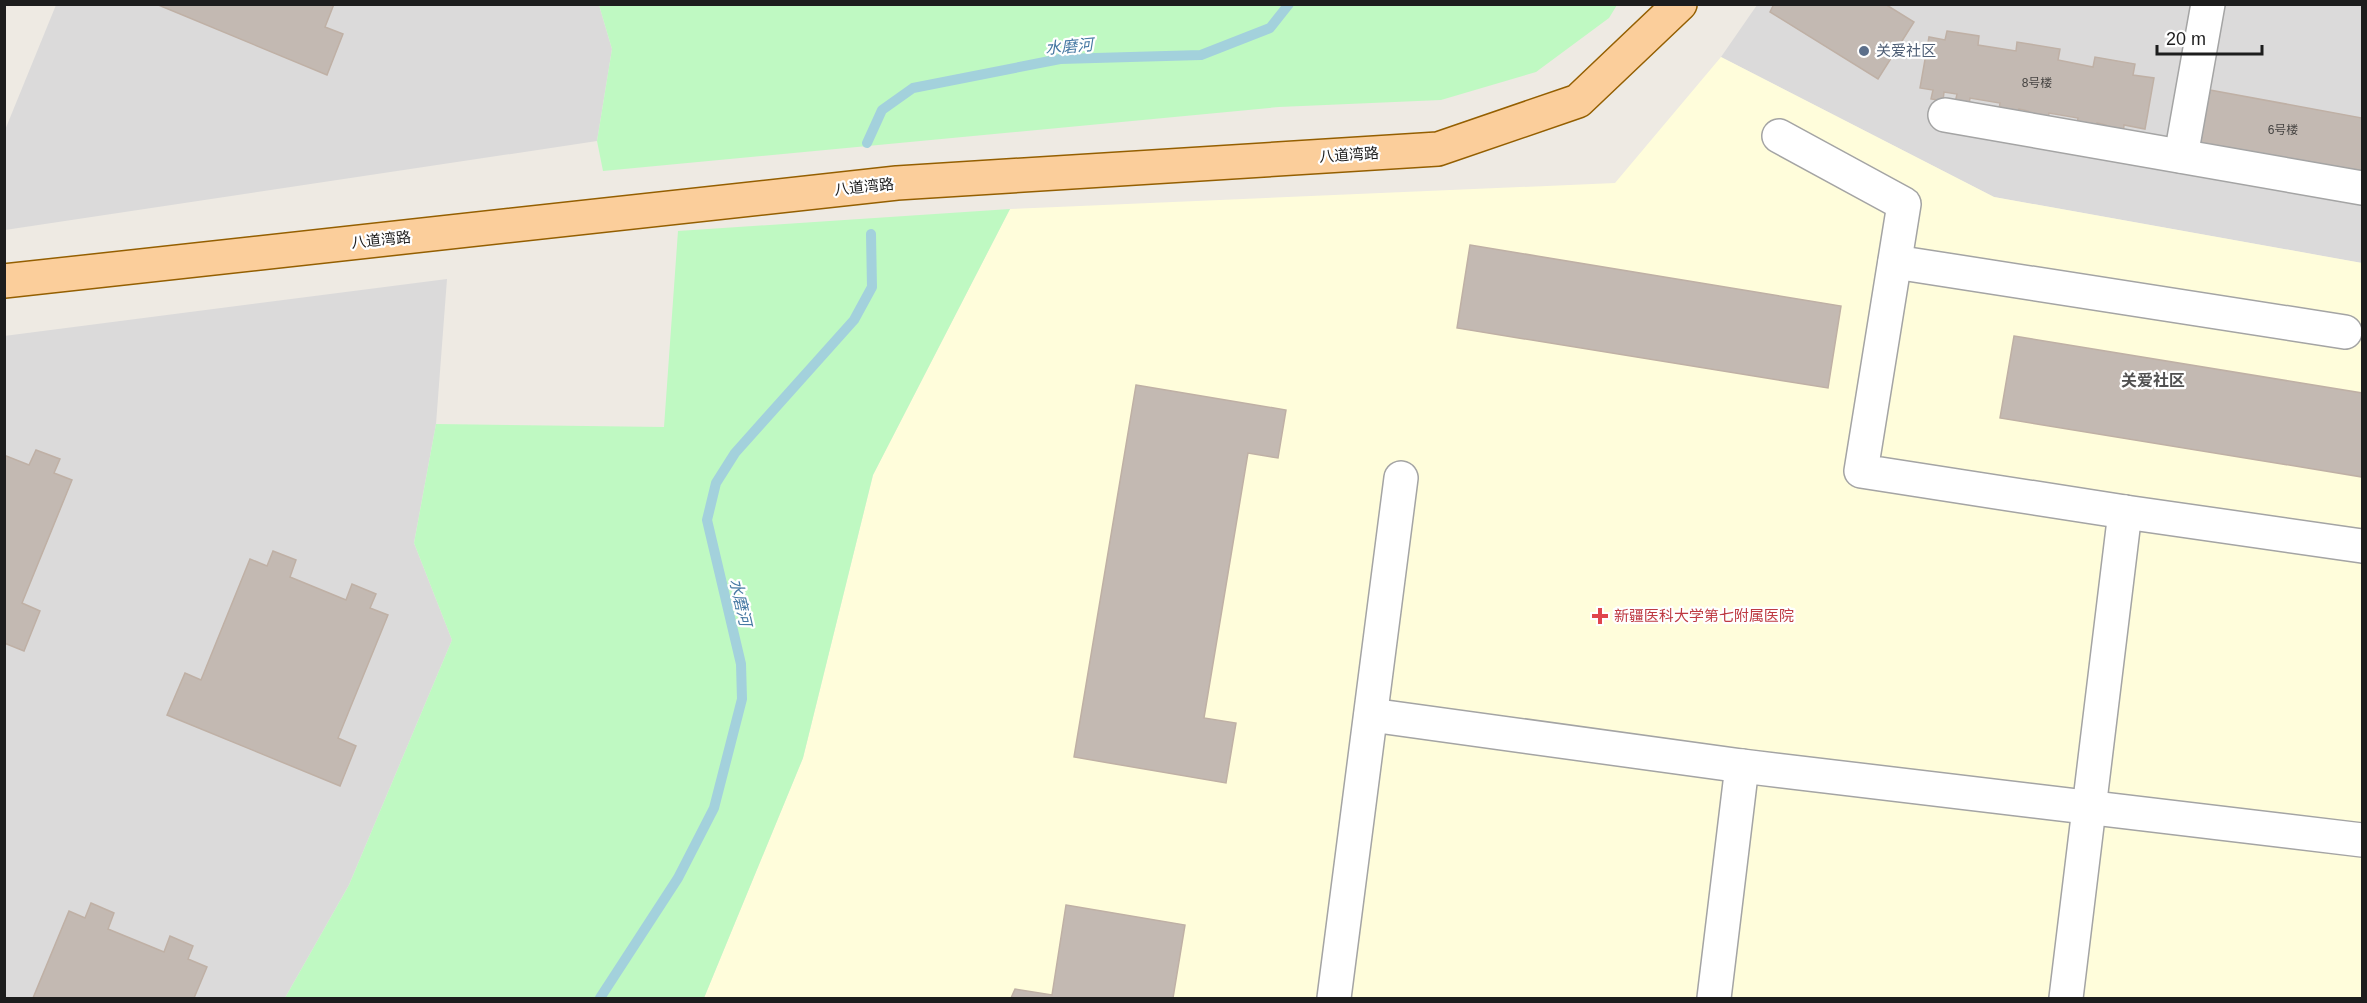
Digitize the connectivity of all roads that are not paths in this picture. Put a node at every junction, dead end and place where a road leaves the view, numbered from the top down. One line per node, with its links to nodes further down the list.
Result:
1 (1680, 4): 8 (main road, 八道湾路)
2 (2208, 4): 5 (street)
3 (1945, 115): 5 (street)
4 (1779, 136): 7 (street)
5 (2181, 156): 6 (street)
6 (2362, 188)
7 (1895, 262): 9 (street); 11 (street)
8 (4, 281)
9 (2345, 332)
10 (1401, 478): 13 (street)
11 (2125, 512): 12 (street); 15 (street)
12 (2362, 546)
13 (1371, 715): 14 (street); 17 (street)
14 (1742, 766): 15 (street); 18 (street)
15 (2089, 807): 16 (street); 19 (street)
16 (2362, 840)
17 (1334, 999)
18 (1714, 999)
19 (2066, 999)

